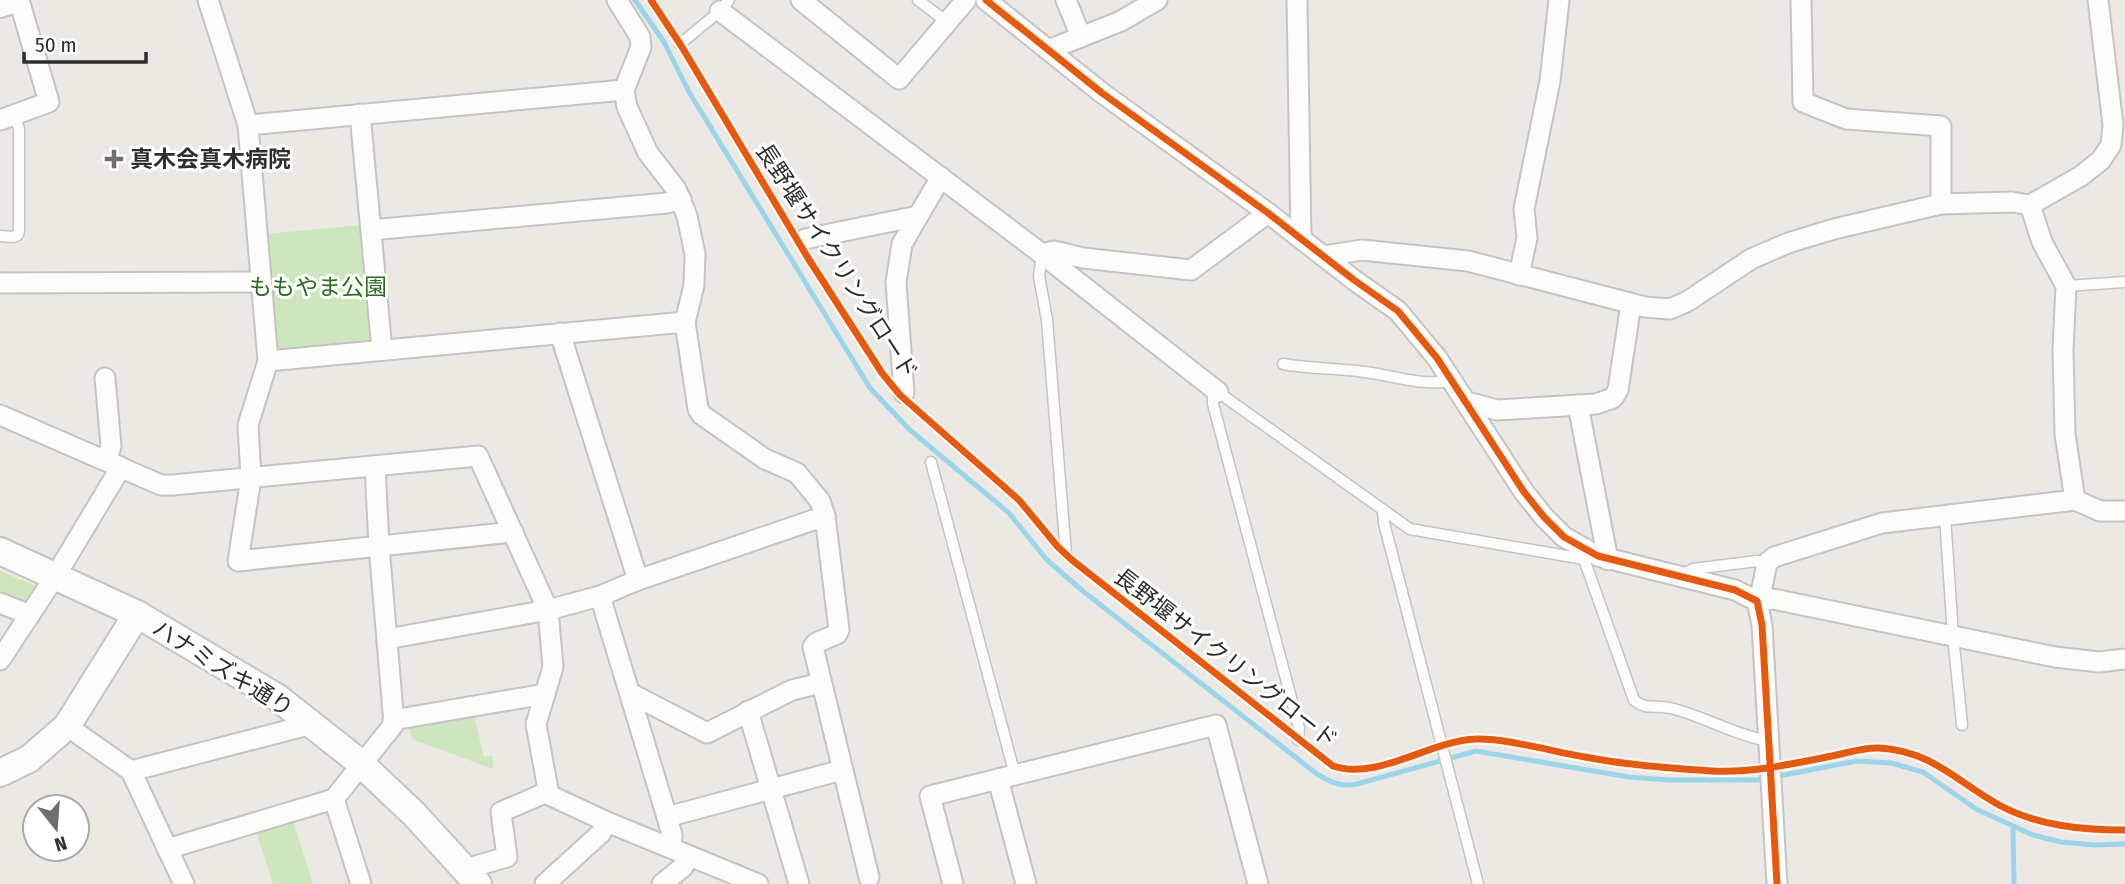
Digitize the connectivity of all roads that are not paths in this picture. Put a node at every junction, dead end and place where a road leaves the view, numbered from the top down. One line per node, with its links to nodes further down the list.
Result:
1 (12, 0): 15 (street)
2 (19, 0): 23 (street)
3 (208, 0): 24 (street)
4 (617, 0): 21 (street)
5 (801, 0): 17 (street)
6 (918, 0): 17 (lane)
7 (966, 0): 17 (street)
8 (986, 0): 20 (street)
9 (1066, 0): 18 (street)
10 (1157, 0): 18 (street)
11 (1297, 0): 34 (street)
12 (1559, 0): 38 (street)
13 (1801, 0): 28 (street)
14 (2098, 0): 25 (street)
15 (0, 4)
16 (724, 5): 19 (lane); 26 (street)
17 (947, 22)
18 (1081, 37): 20 (street)
19 (680, 44)
20 (1048, 50): 30 (street)
21 (624, 90): 22 (street); 27 (street)
22 (360, 114): 24 (street); 32 (street)
23 (8, 118): 33 (lane)
24 (248, 125): 39 (street)
25 (2119, 129): 29 (street)
26 (941, 177): 31 (street); 36 (street)
27 (681, 199): 32 (street); 44 (street)
28 (1941, 204): 29 (street); 43 (street)
29 (2029, 205): 42 (street)
30 (1268, 213): 34 (street); 36 (street)
31 (918, 216): 35 (street); 52 (street)
32 (370, 230): 46 (street)
33 (0, 236)
34 (1301, 237): 37 (street)
35 (805, 239)
36 (1042, 254): 51 (street); 68 (lane)
37 (1324, 256): 38 (street); 50 (street)
38 (1519, 275): 43 (street)
39 (260, 282): 41 (street); 47 (street)
40 (2125, 282): 42 (lane)
41 (0, 283)
42 (2066, 286): 60 (street)
43 (1631, 304): 54 (street)
44 (685, 322): 45 (street); 63 (street)
45 (560, 333): 46 (street); 74 (street)
46 (382, 350): 47 (street)
47 (268, 361): 59 (street)
48 (1283, 364): 50 (lane)
49 (105, 378): 57 (street)
50 (1451, 381): 53 (street)
51 (1216, 390): 62 (lane); 93 (lane)
52 (904, 393)
53 (1467, 402): 54 (street); 69 (street)
54 (1578, 405): 70 (street)
55 (0, 415): 57 (street)
56 (931, 462): 99 (lane)
57 (113, 463): 59 (street); 72 (street)
58 (375, 466): 59 (street); 65 (street); 66 (street)
59 (251, 478): 66 (street)
60 (2075, 500): 61 (street); 64 (street)
61 (2125, 511)
62 (1383, 512): 69 (lane); 119 (lane)
63 (825, 516): 74 (street); 85 (street)
64 (1945, 516): 71 (street); 81 (lane)
65 (513, 532): 66 (street); 78 (street)
66 (379, 546): 82 (street)
67 (0, 551): 72 (street, ハナミズキ通り)
68 (1066, 554)
69 (1586, 556): 70 (street); 94 (lane)
70 (1608, 560): 73 (street)
71 (1767, 563): 73 (lane); 76 (street)
72 (56, 575): 79 (street, ハナミズキ通り); 80 (street)
73 (1680, 576): 76 (street)
74 (638, 580): 75 (street)
75 (600, 596): 78 (street); 86 (street)
76 (1757, 601): 81 (street); 94 (street)
77 (0, 603): 80 (street)
78 (548, 610): 82 (street); 87 (street)
79 (137, 614): 90 (street, ハナミズキ通り); 92 (street)
80 (30, 615): 84 (street)
81 (1953, 635): 83 (street); 91 (lane)
82 (387, 639): 89 (street)
83 (2125, 659)
84 (0, 660)
85 (821, 683): 88 (street); 96 (street)
86 (630, 693): 88 (street); 103 (street)
87 (545, 694): 89 (street); 101 (street)
88 (748, 712): 100 (street)
89 (393, 720): 95 (street)
90 (312, 724): 95 (street, ハナミズキ通り); 97 (street)
91 (1962, 725)
92 (67, 726): 97 (street); 98 (street)
93 (1298, 740)
94 (1769, 741): 120 (street)
95 (362, 764): 102 (street); 108 (street, ハナミズキ通り)
96 (842, 770): 100 (street); 109 (street)
97 (131, 771): 106 (street)
98 (0, 774)
99 (1006, 777): 116 (street); 117 (street); 118 (street)
100 (771, 789): 103 (street); 115 (street)
101 (549, 795): 104 (street); 108 (street)
102 (334, 799): 106 (street); 111 (street)
103 (667, 817): 105 (street)
104 (607, 822): 105 (street); 112 (street)
105 (671, 848): 107 (street)
106 (167, 849): 110 (street)
107 (690, 856): 113 (street); 114 (street)
108 (471, 876)
109 (869, 877)
110 (177, 883)
111 (358, 883)
112 (545, 884)
113 (662, 884)
114 (758, 884)
115 (799, 884)
116 (953, 884)
117 (1026, 884)
118 (1258, 884)
119 (1478, 884)
120 (1777, 884)

